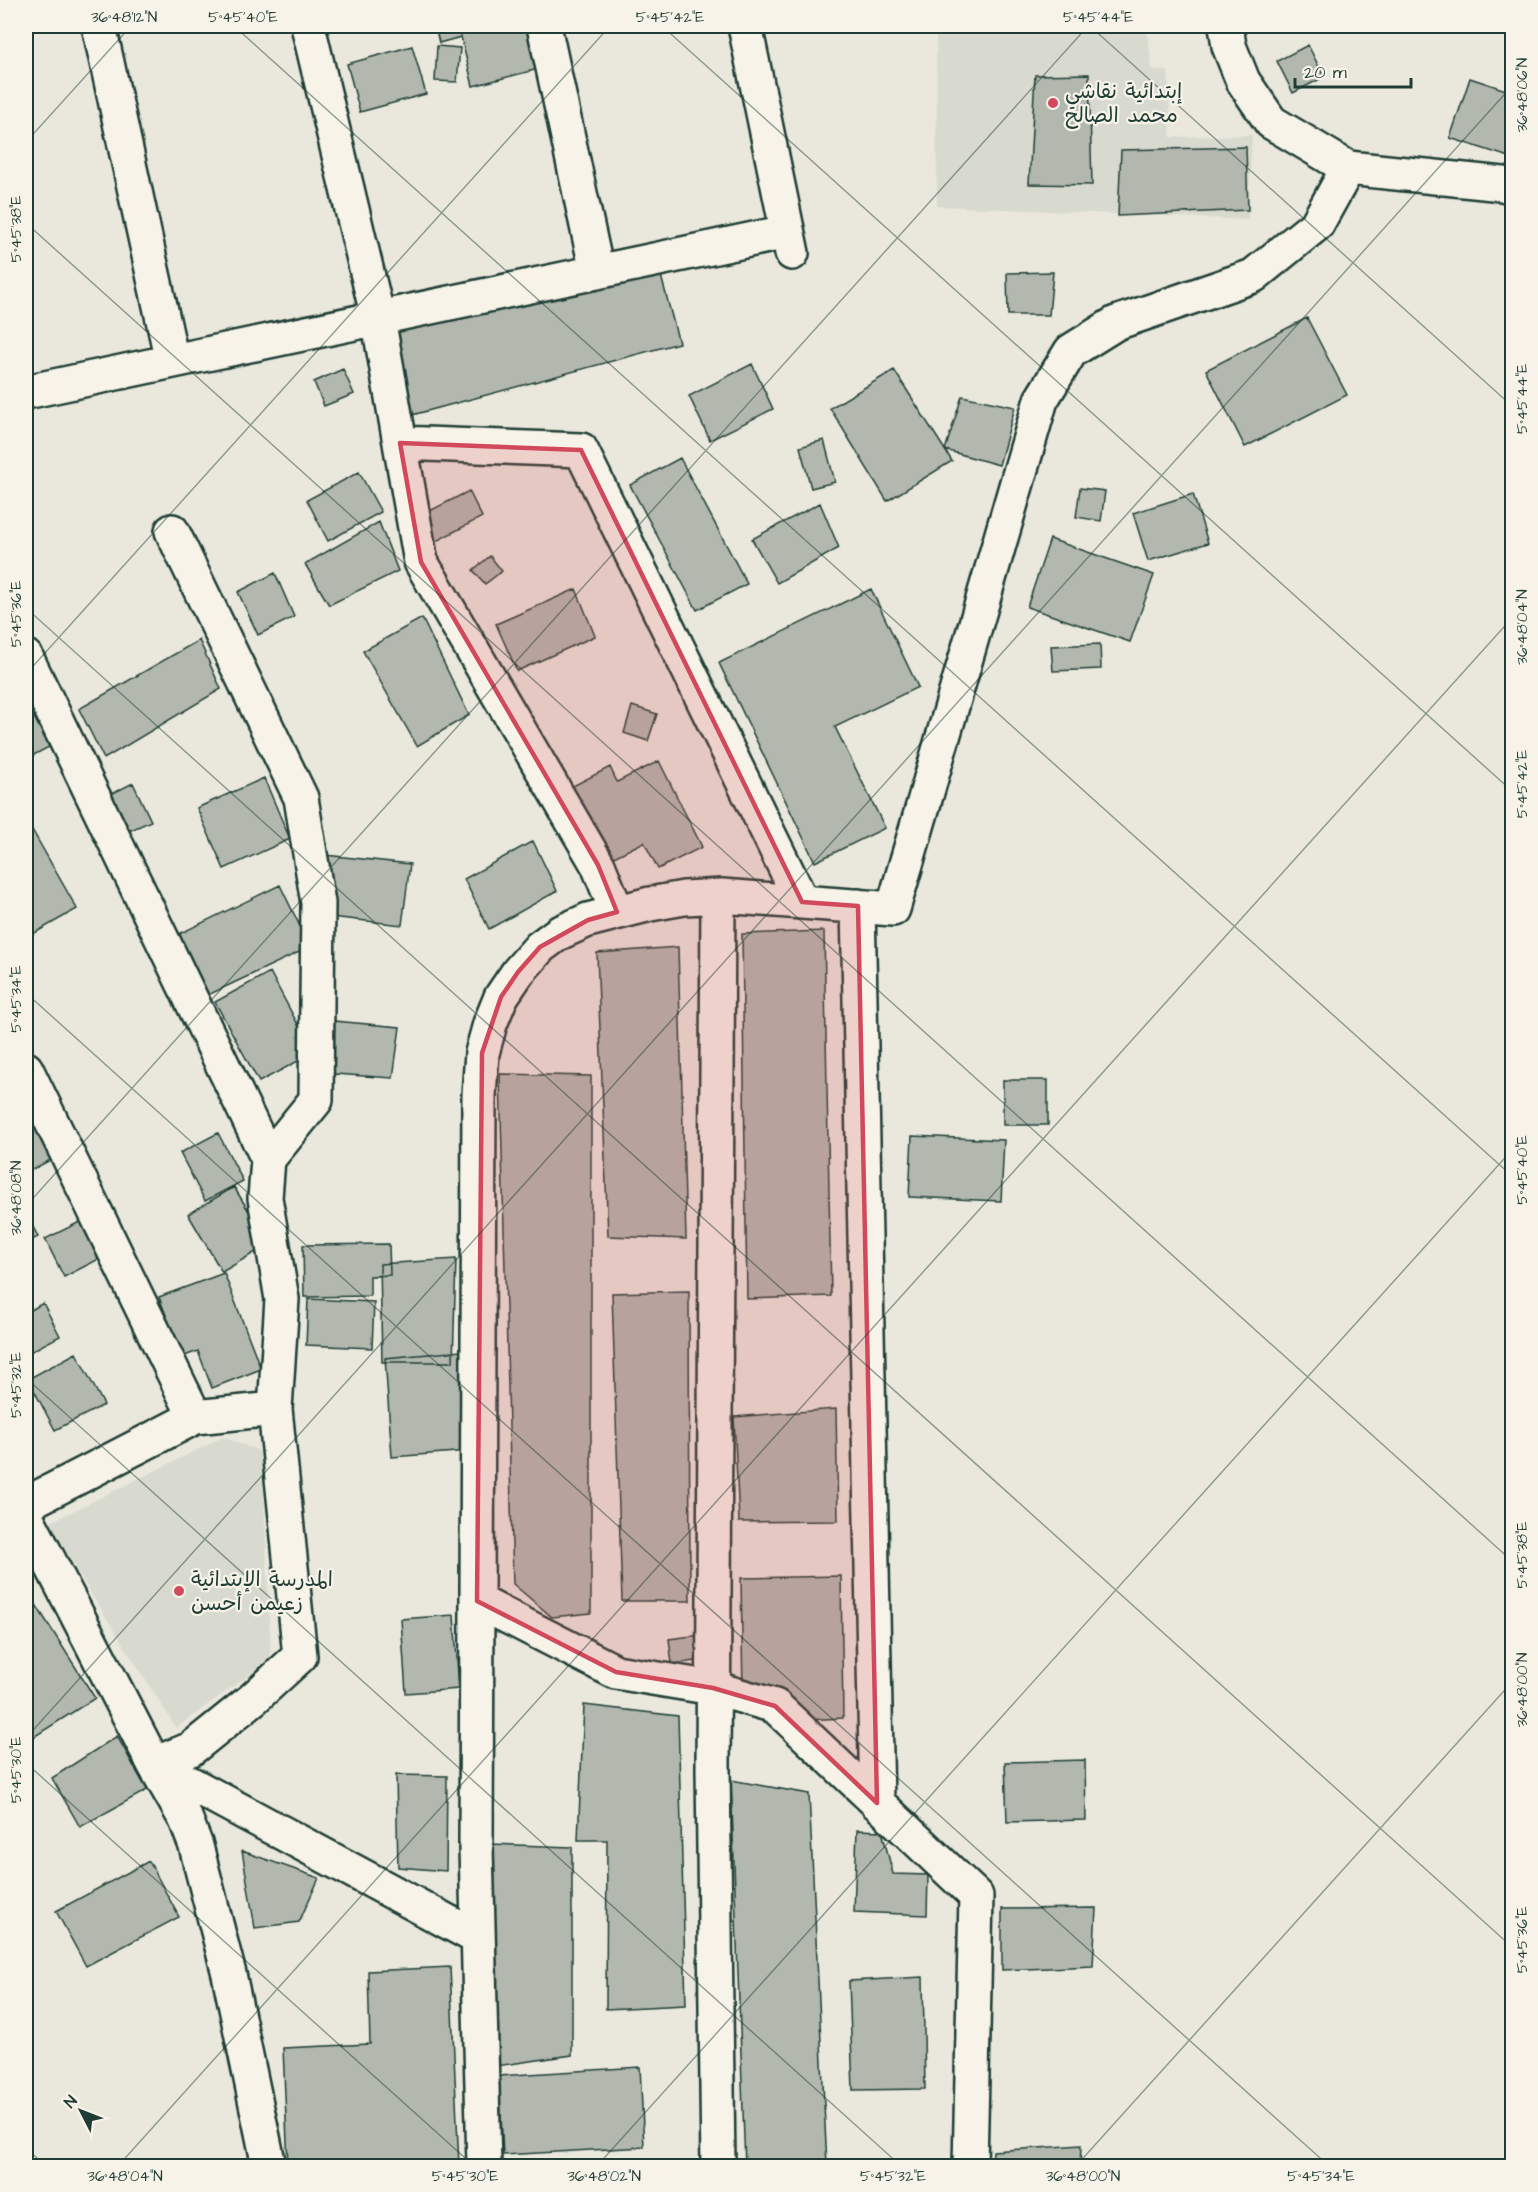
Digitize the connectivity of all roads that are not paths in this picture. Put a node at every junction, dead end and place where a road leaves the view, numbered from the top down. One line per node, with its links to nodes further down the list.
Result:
1 (99, 26): 10 (street)
2 (308, 26): 9 (street)
3 (544, 26): 8 (street)
4 (745, 26): 8 (street)
5 (1226, 26): 6 (street)
6 (1348, 168): 7 (street); 17 (street)
7 (1512, 187)
8 (597, 272): 9 (street)
9 (378, 318): 10 (street); 12 (street)
10 (172, 361): 11 (street)
11 (26, 392)
12 (400, 443): 16 (street); 18 (street)
13 (172, 531): 20 (street)
14 (26, 657): 20 (street)
15 (718, 897): 16 (street); 18 (street); 26 (street)
16 (802, 902): 17 (street)
17 (858, 906): 28 (street)
18 (617, 912): 25 (street)
19 (26, 1069): 22 (street)
20 (268, 1159): 21 (street)
21 (275, 1409): 22 (street); 27 (street)
22 (195, 1417): 23 (street)
23 (26, 1504)
24 (26, 1516): 27 (street)
25 (477, 1601): 26 (street); 29 (street)
26 (713, 1688): 28 (street); 32 (street)
27 (154, 1764): 29 (street); 30 (street)
28 (878, 1803): 33 (street)
29 (478, 1938): 31 (street)
30 (269, 2166)
31 (484, 2166)
32 (718, 2166)
33 (970, 2166)

